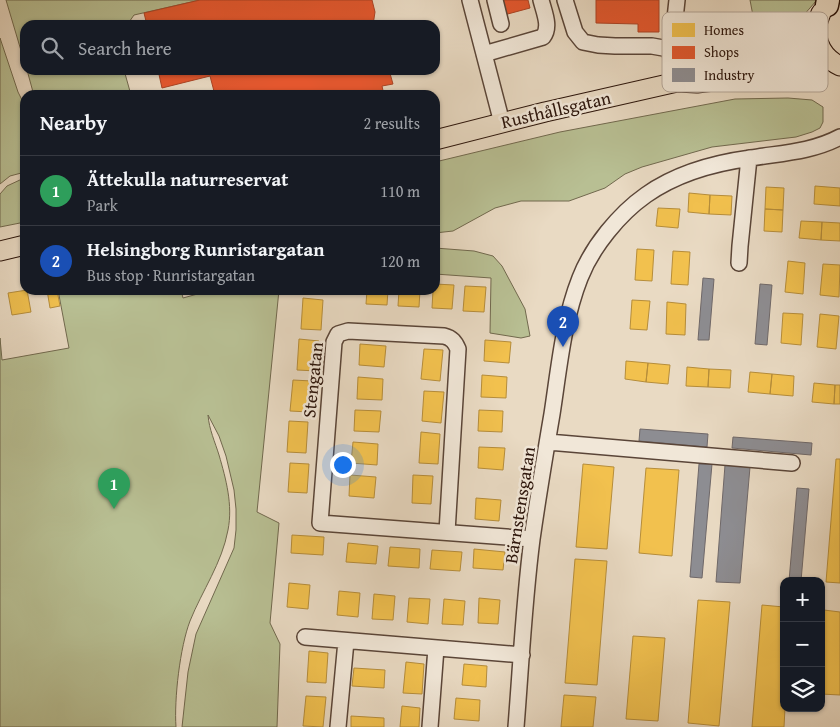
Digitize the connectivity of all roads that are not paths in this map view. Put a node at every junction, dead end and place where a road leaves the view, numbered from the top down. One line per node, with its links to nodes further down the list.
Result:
1 (470, 0): 9 (street)
2 (496, 0): 6 (street)
3 (534, 0): 7 (street)
4 (541, 0): 7 (street)
5 (565, 0): 8 (street)
6 (501, 24)
7 (535, 40): 9 (street)
8 (662, 48)
9 (484, 54): 11 (street)
10 (662, 86): 11 (main road, Rusthållsgatan)
11 (502, 123): 13 (main road, Rusthållsgatan)
12 (840, 137): 14 (street)
13 (440, 139)
14 (749, 158): 17 (street); 18 (street)
15 (20, 246): 16 (main road)
16 (0, 251)
17 (739, 262)
18 (548, 442): 19 (street, Bärnstensgatan); 21 (street, Bärnstensgatan)
19 (792, 463)
20 (447, 532): 20 (street, Stengatan); 21 (street, Stengatan)
21 (532, 539): 25 (street, Bärnstensgatan)
22 (305, 637): 23 (street)
23 (346, 641): 24 (street); 26 (street)
24 (436, 648): 25 (street); 27 (street)
25 (522, 655): 28 (street, Bärnstensgatan)
26 (338, 727)
27 (430, 727)
28 (516, 727)

